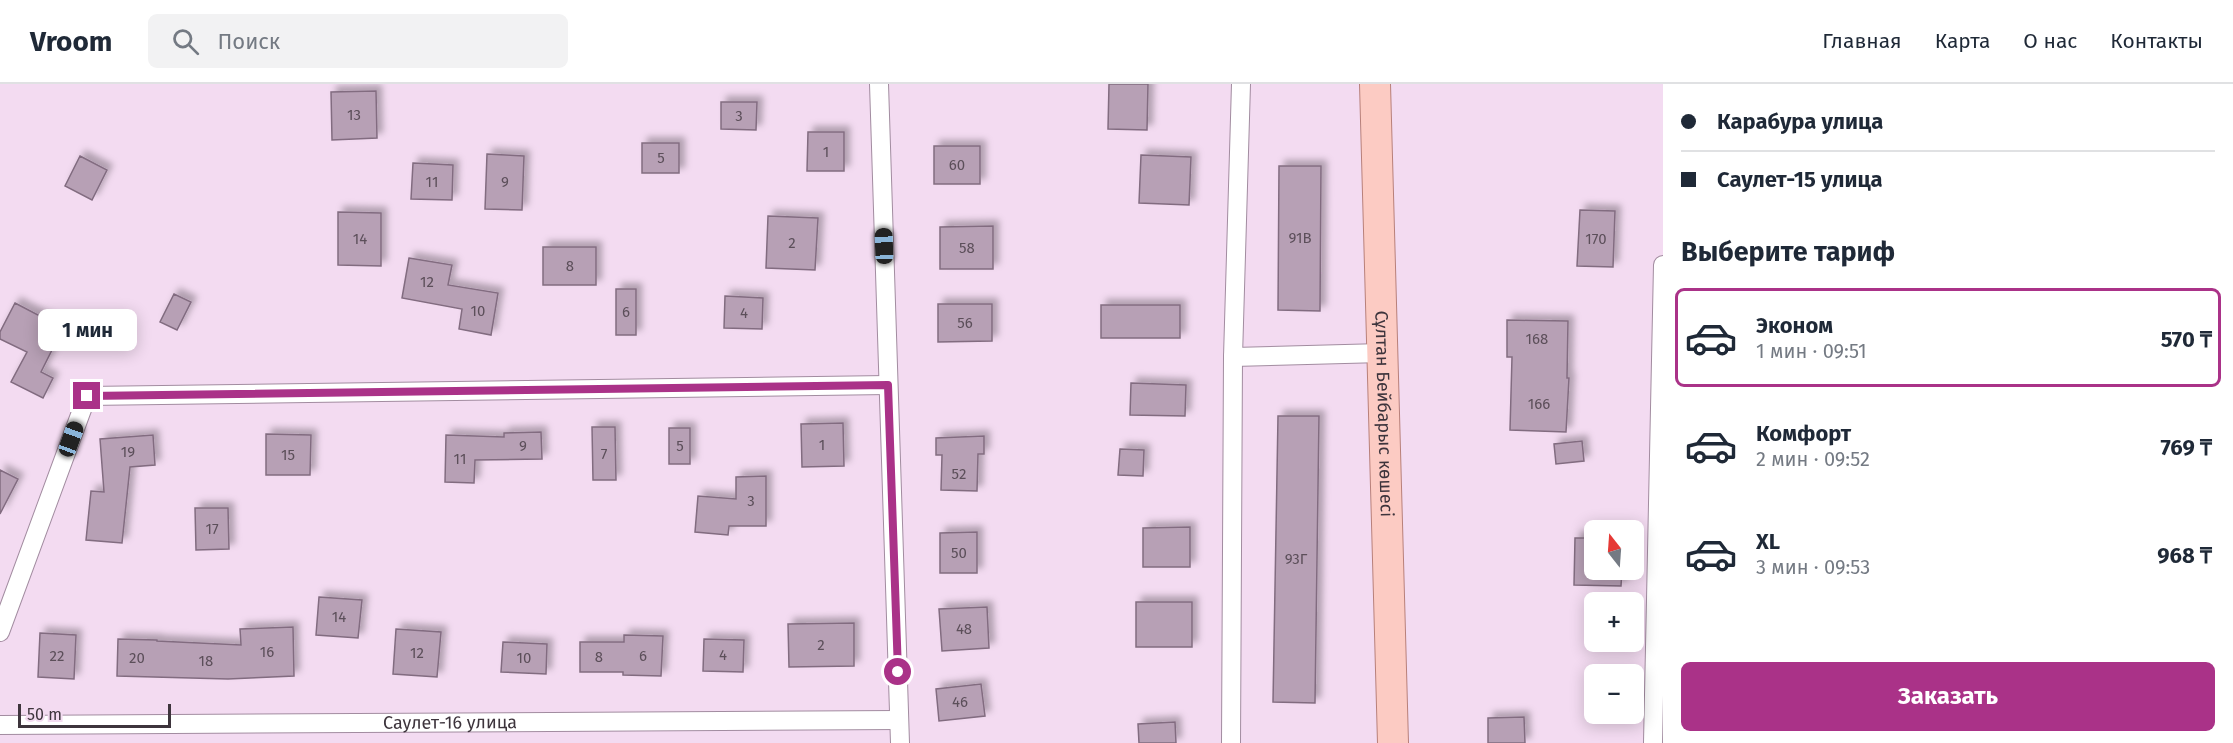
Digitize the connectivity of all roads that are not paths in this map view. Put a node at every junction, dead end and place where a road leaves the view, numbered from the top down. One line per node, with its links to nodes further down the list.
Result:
1 (879, 84): 7 (street)
2 (1241, 84): 6 (street)
3 (1375, 84): 5 (main road, Сұлтан Бейбарыс көшесі)
4 (1663, 265): 14 (street)
5 (1382, 353): 6 (street); 13 (main road, Сұлтан Бейбарыс көшесі)
6 (1233, 357): 12 (street)
7 (888, 385): 8 (street); 9 (street)
8 (0, 632)
9 (899, 720): 10 (street, Саулет-16 улица); 11 (street)
10 (0, 725)
11 (900, 743)
12 (1231, 743)
13 (1393, 743)
14 (1653, 743)

